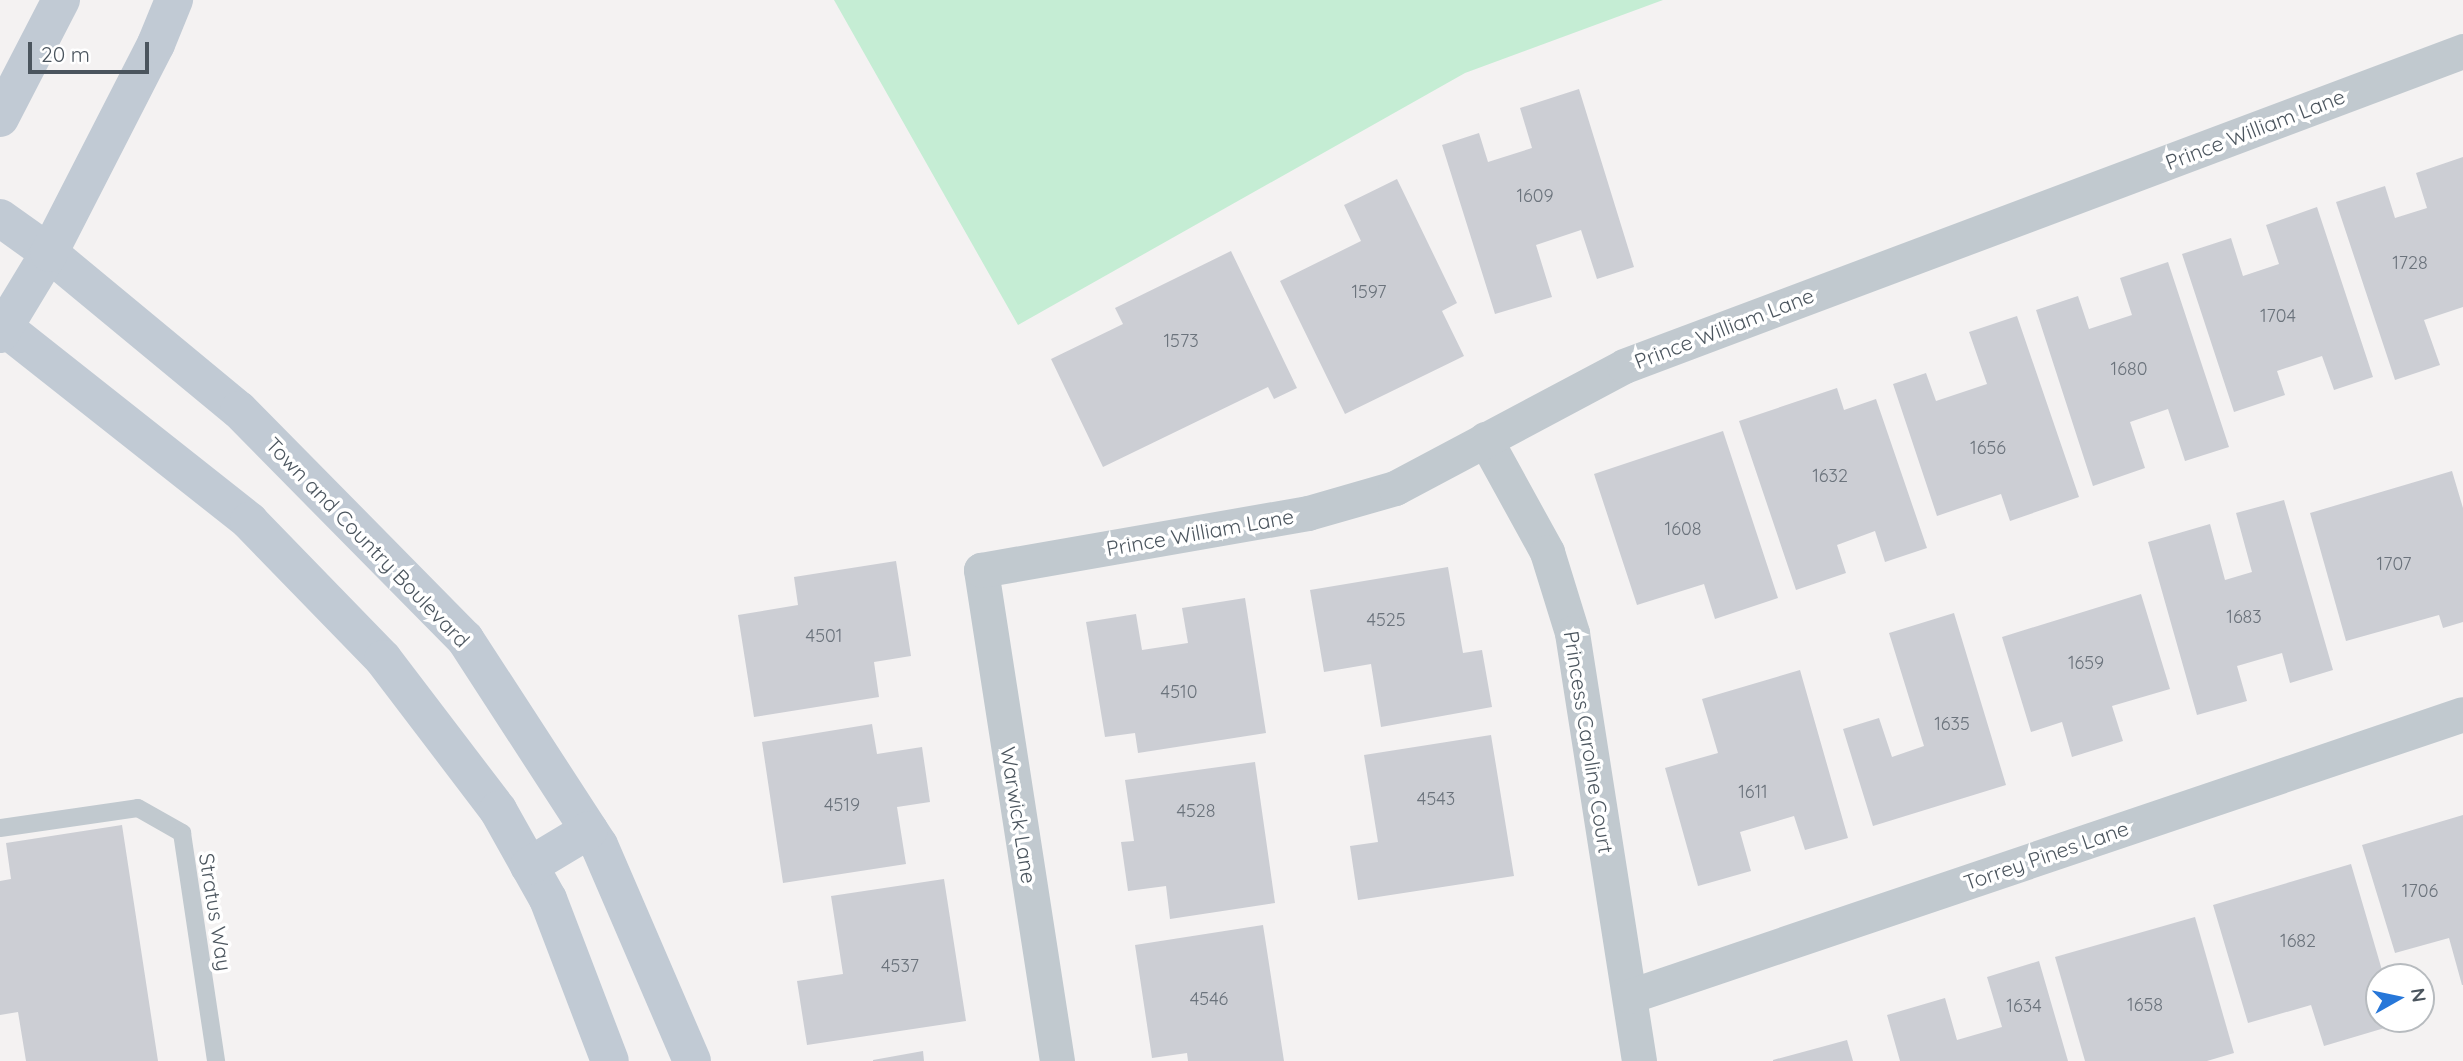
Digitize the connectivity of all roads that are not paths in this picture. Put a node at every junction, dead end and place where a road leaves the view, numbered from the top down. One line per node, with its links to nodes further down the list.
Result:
1 (61, 0): 4 (main road)
2 (174, 0): 6 (main road)
3 (2463, 51): 8 (street, Prince William Lane)
4 (0, 118)
5 (0, 218): 6 (main road, Town and Country Boulevard)
6 (49, 253): 7 (main road); 12 (main road, Town and Country Boulevard)
7 (2, 328): 13 (main road)
8 (1485, 439): 9 (street, Prince William Lane); 14 (street, Princess Caroline Court)
9 (981, 570): 18 (street, Warwick Lane)
10 (2463, 714): 14 (street, Torrey Pines Lane)
11 (0, 828): 15 (lane, Stratus Way)
12 (589, 831): 13 (main road); 17 (main road, Town and Country Boulevard)
13 (529, 866): 16 (main road)
14 (1630, 996): 19 (street, Princess Caroline Court)
15 (216, 1061)
16 (610, 1061)
17 (692, 1061)
18 (1057, 1061)
19 (1639, 1061)

